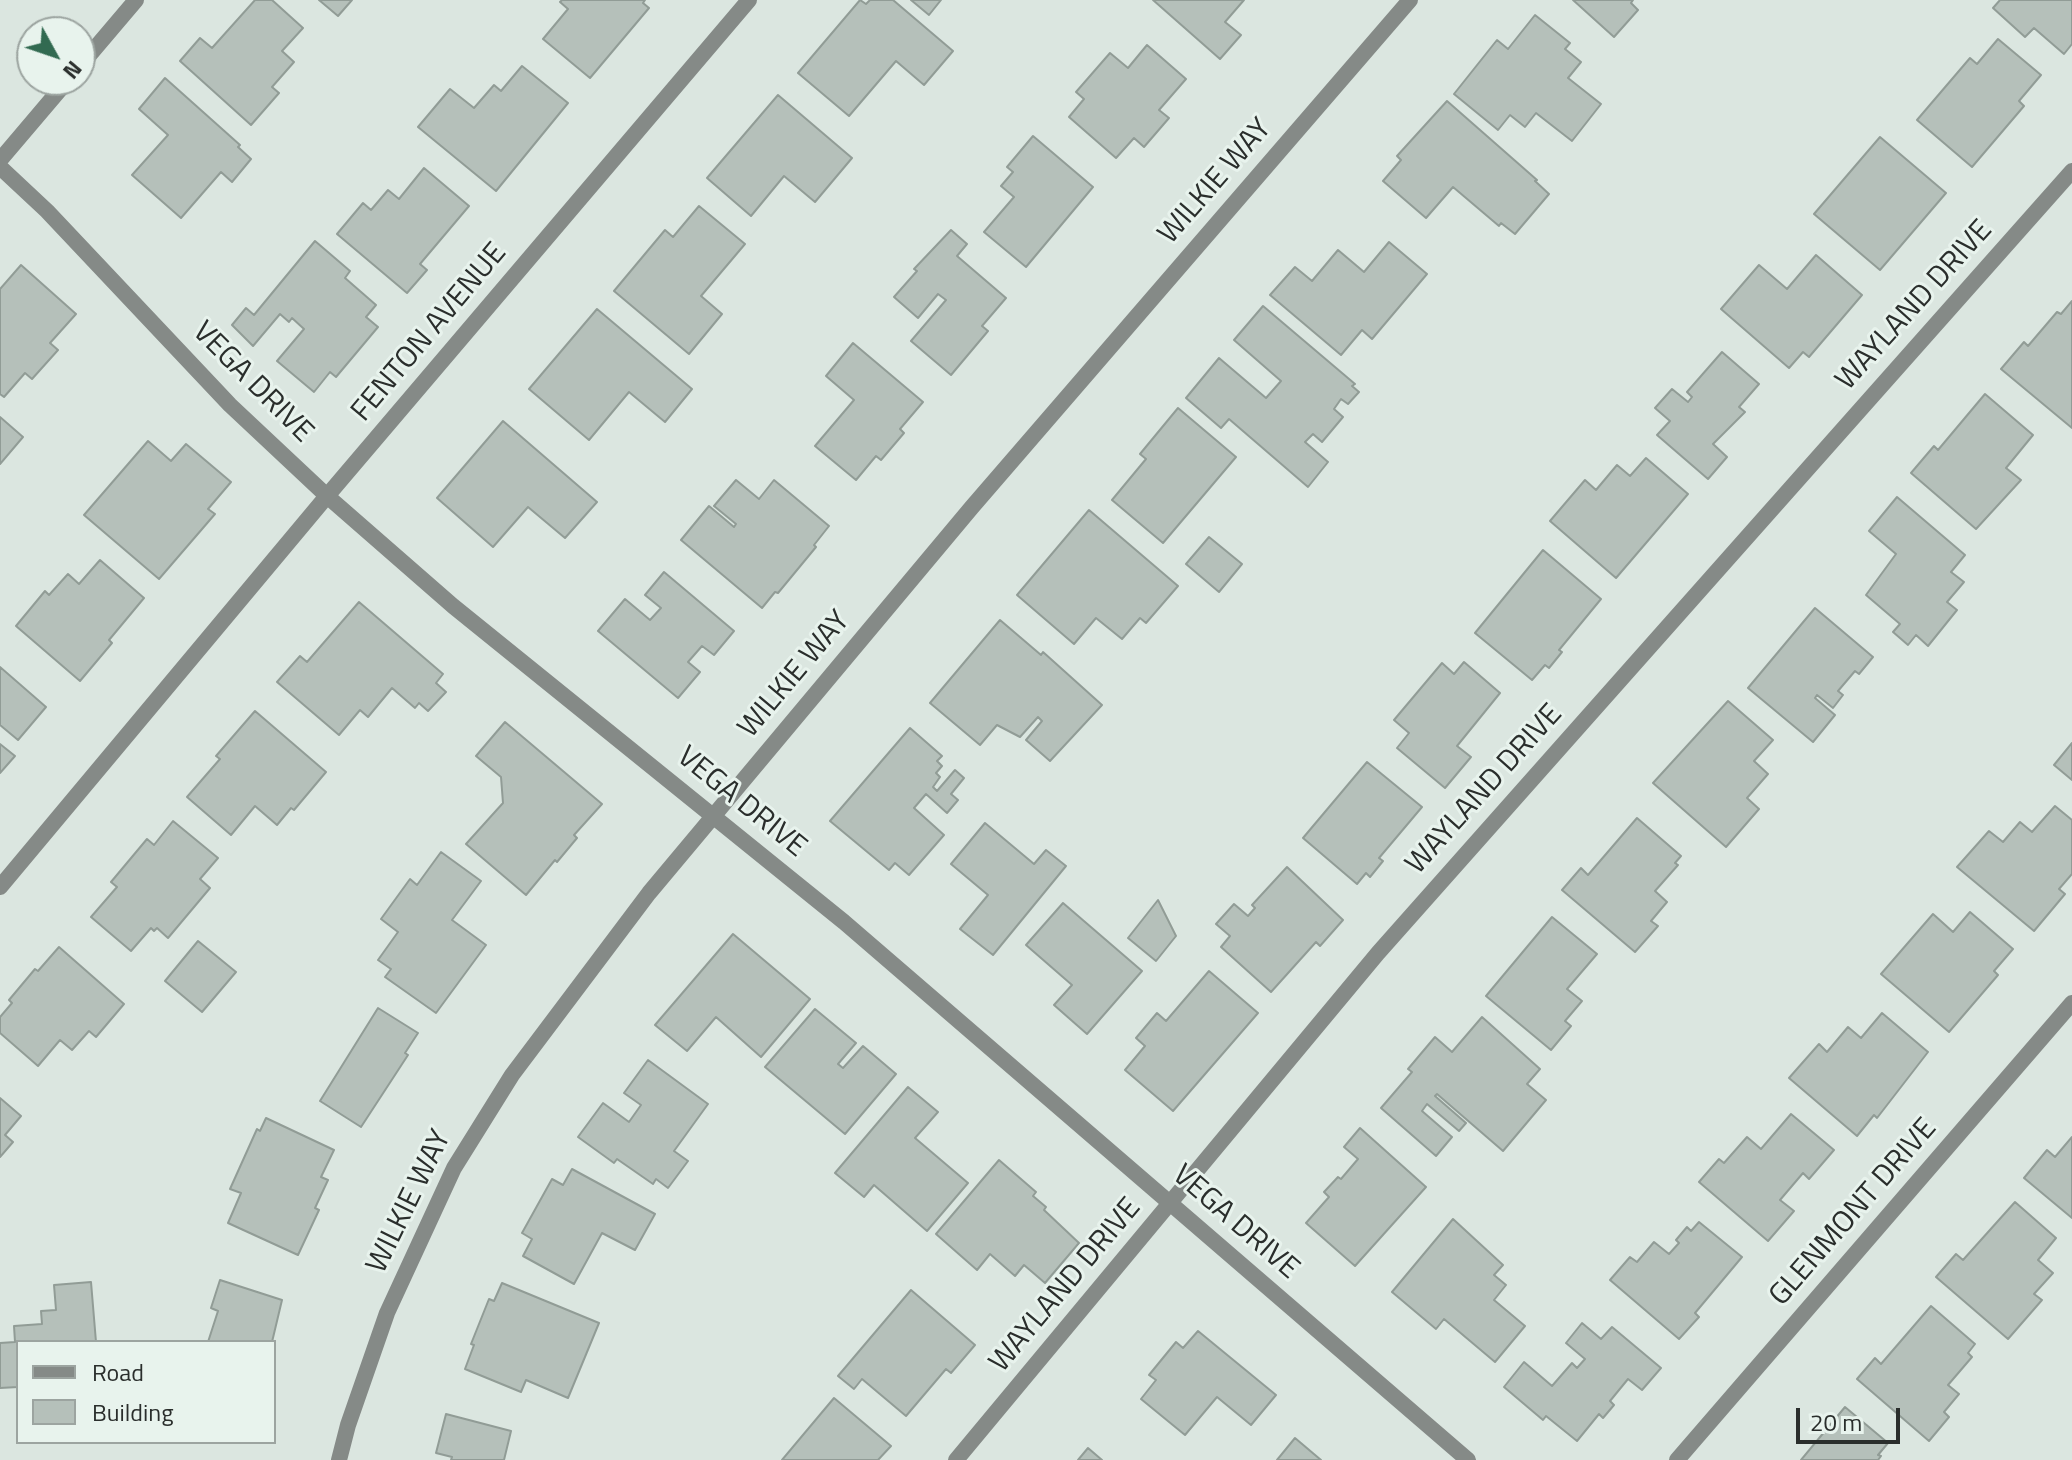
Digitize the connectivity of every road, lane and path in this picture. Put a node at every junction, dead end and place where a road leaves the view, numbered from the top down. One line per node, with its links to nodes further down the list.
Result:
1 (136, 0): 4 (street)
2 (749, 0): 9 (street, FENTON AVENUE)
3 (1410, 0): 10 (street, WILKIE WAY)
4 (96, 47)
5 (54, 96): 6 (street)
6 (0, 160)
7 (0, 167): 9 (street, VEGA DRIVE)
8 (2072, 171): 13 (street, WAYLAND DRIVE)
9 (327, 496): 10 (street, VEGA DRIVE); 11 (street, FENTON AVENUE)
10 (713, 816): 13 (street, VEGA DRIVE); 14 (street, WILKIE WAY)
11 (0, 887)
12 (2072, 1003): 17 (street, GLENMONT DRIVE)
13 (1170, 1204): 15 (street, WAYLAND DRIVE); 16 (street, VEGA DRIVE)
14 (339, 1460)
15 (956, 1460)
16 (1468, 1460)
17 (1677, 1460)

